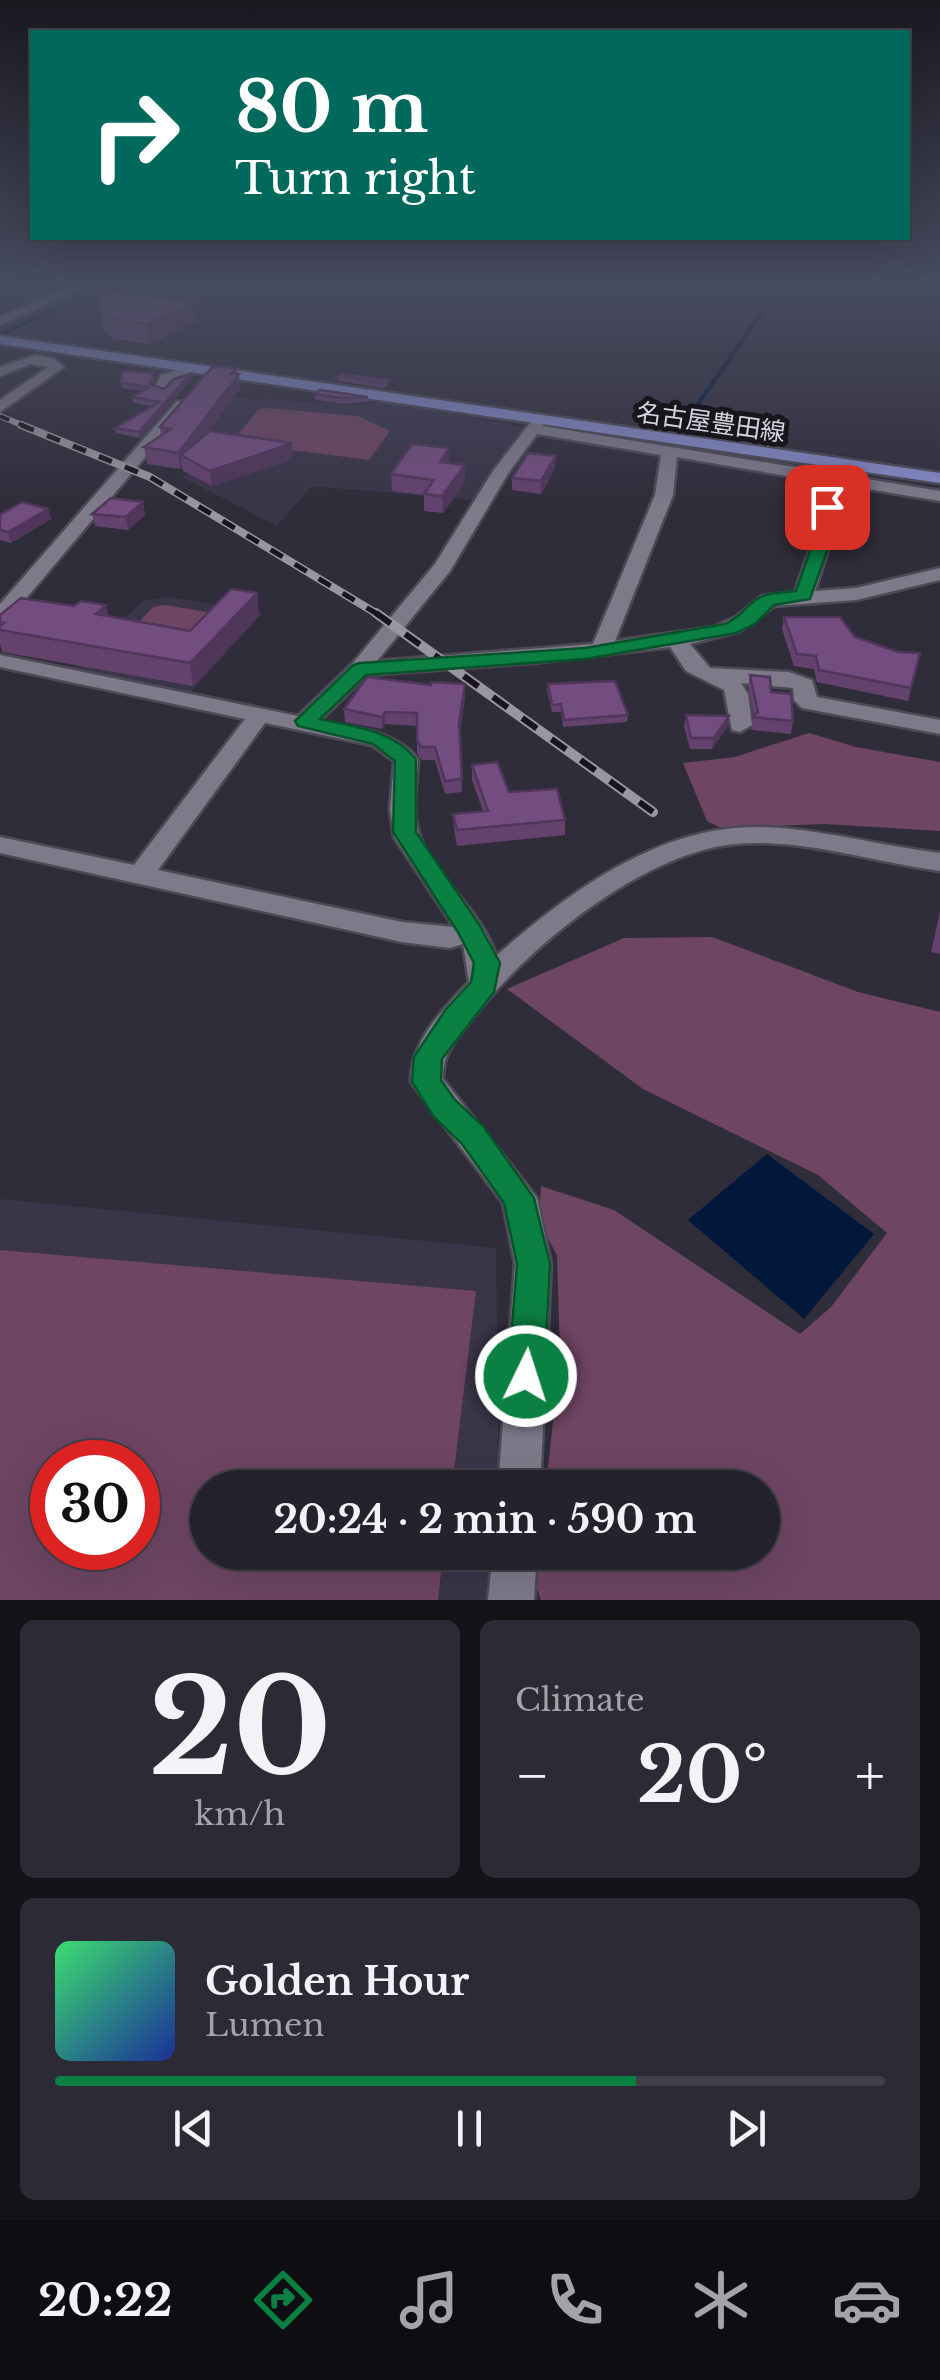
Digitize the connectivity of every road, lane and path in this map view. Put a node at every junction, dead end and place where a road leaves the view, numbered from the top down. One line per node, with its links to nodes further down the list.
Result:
1 (109, 357): 2 (main road, 名古屋豊田線)
2 (202, 371): 4 (street); 6 (main road, 名古屋豊田線); 13 (street)
3 (0, 372): 5 (street)
4 (161, 388)
5 (0, 407)
6 (536, 426): 7 (street); 8 (main road, 名古屋豊田線); 17 (street)
7 (669, 452): 9 (street); 15 (street)
8 (940, 478)
9 (830, 480): 10 (street); 12 (street)
10 (940, 496)
11 (940, 574): 12 (street)
12 (804, 595): 14 (street)
13 (4, 608)
14 (674, 639): 15 (street); 18 (street)
15 (601, 650): 17 (street)
16 (0, 661): 19 (street)
17 (360, 669): 20 (street)
18 (710, 674): 21 (street); 22 (street)
19 (260, 714): 20 (street); 25 (street)
20 (306, 721): 26 (street)
21 (740, 725)
22 (940, 727)
23 (0, 845): 25 (street)
24 (940, 862): 27 (street)
25 (142, 875): 26 (street)
26 (471, 932): 27 (street)
27 (484, 985): 28 (street)
28 (520, 1470)
29 (513, 1570): 30 (street)
30 (512, 1600)

